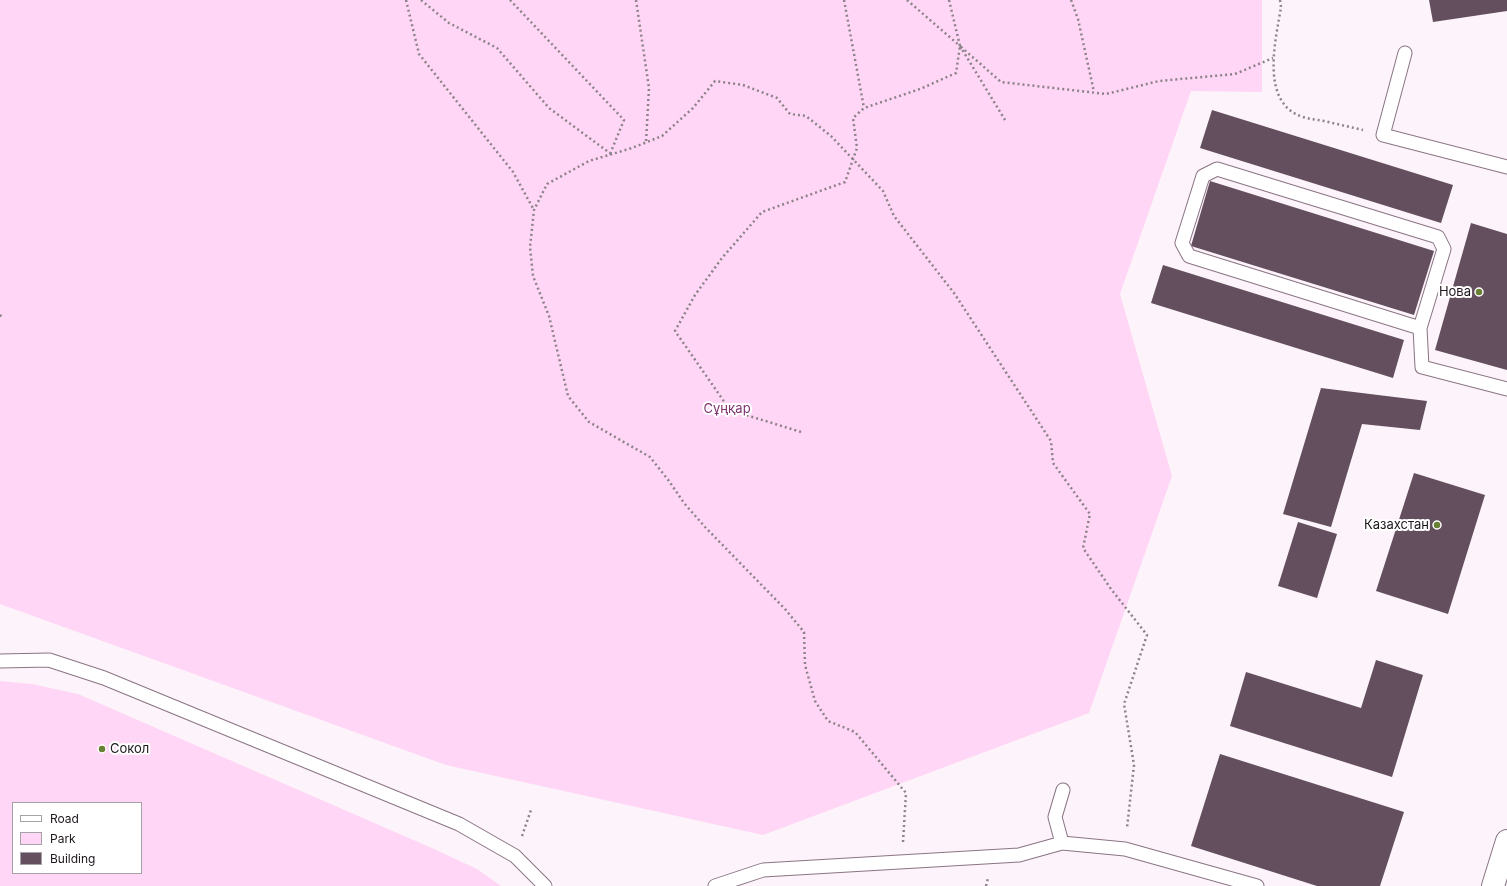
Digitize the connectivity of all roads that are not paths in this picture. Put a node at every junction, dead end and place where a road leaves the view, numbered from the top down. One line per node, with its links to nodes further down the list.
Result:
1 (1405, 53): 2 (lane)
2 (1507, 166)
3 (1420, 328): 3 (lane); 4 (lane)
4 (1507, 389)
5 (0, 661): 9 (lane)
6 (1063, 790): 8 (lane)
7 (1507, 841): 12 (main road)
8 (1062, 842): 10 (lane); 11 (lane)
9 (545, 886)
10 (715, 886)
11 (1257, 886)
12 (1493, 886)

